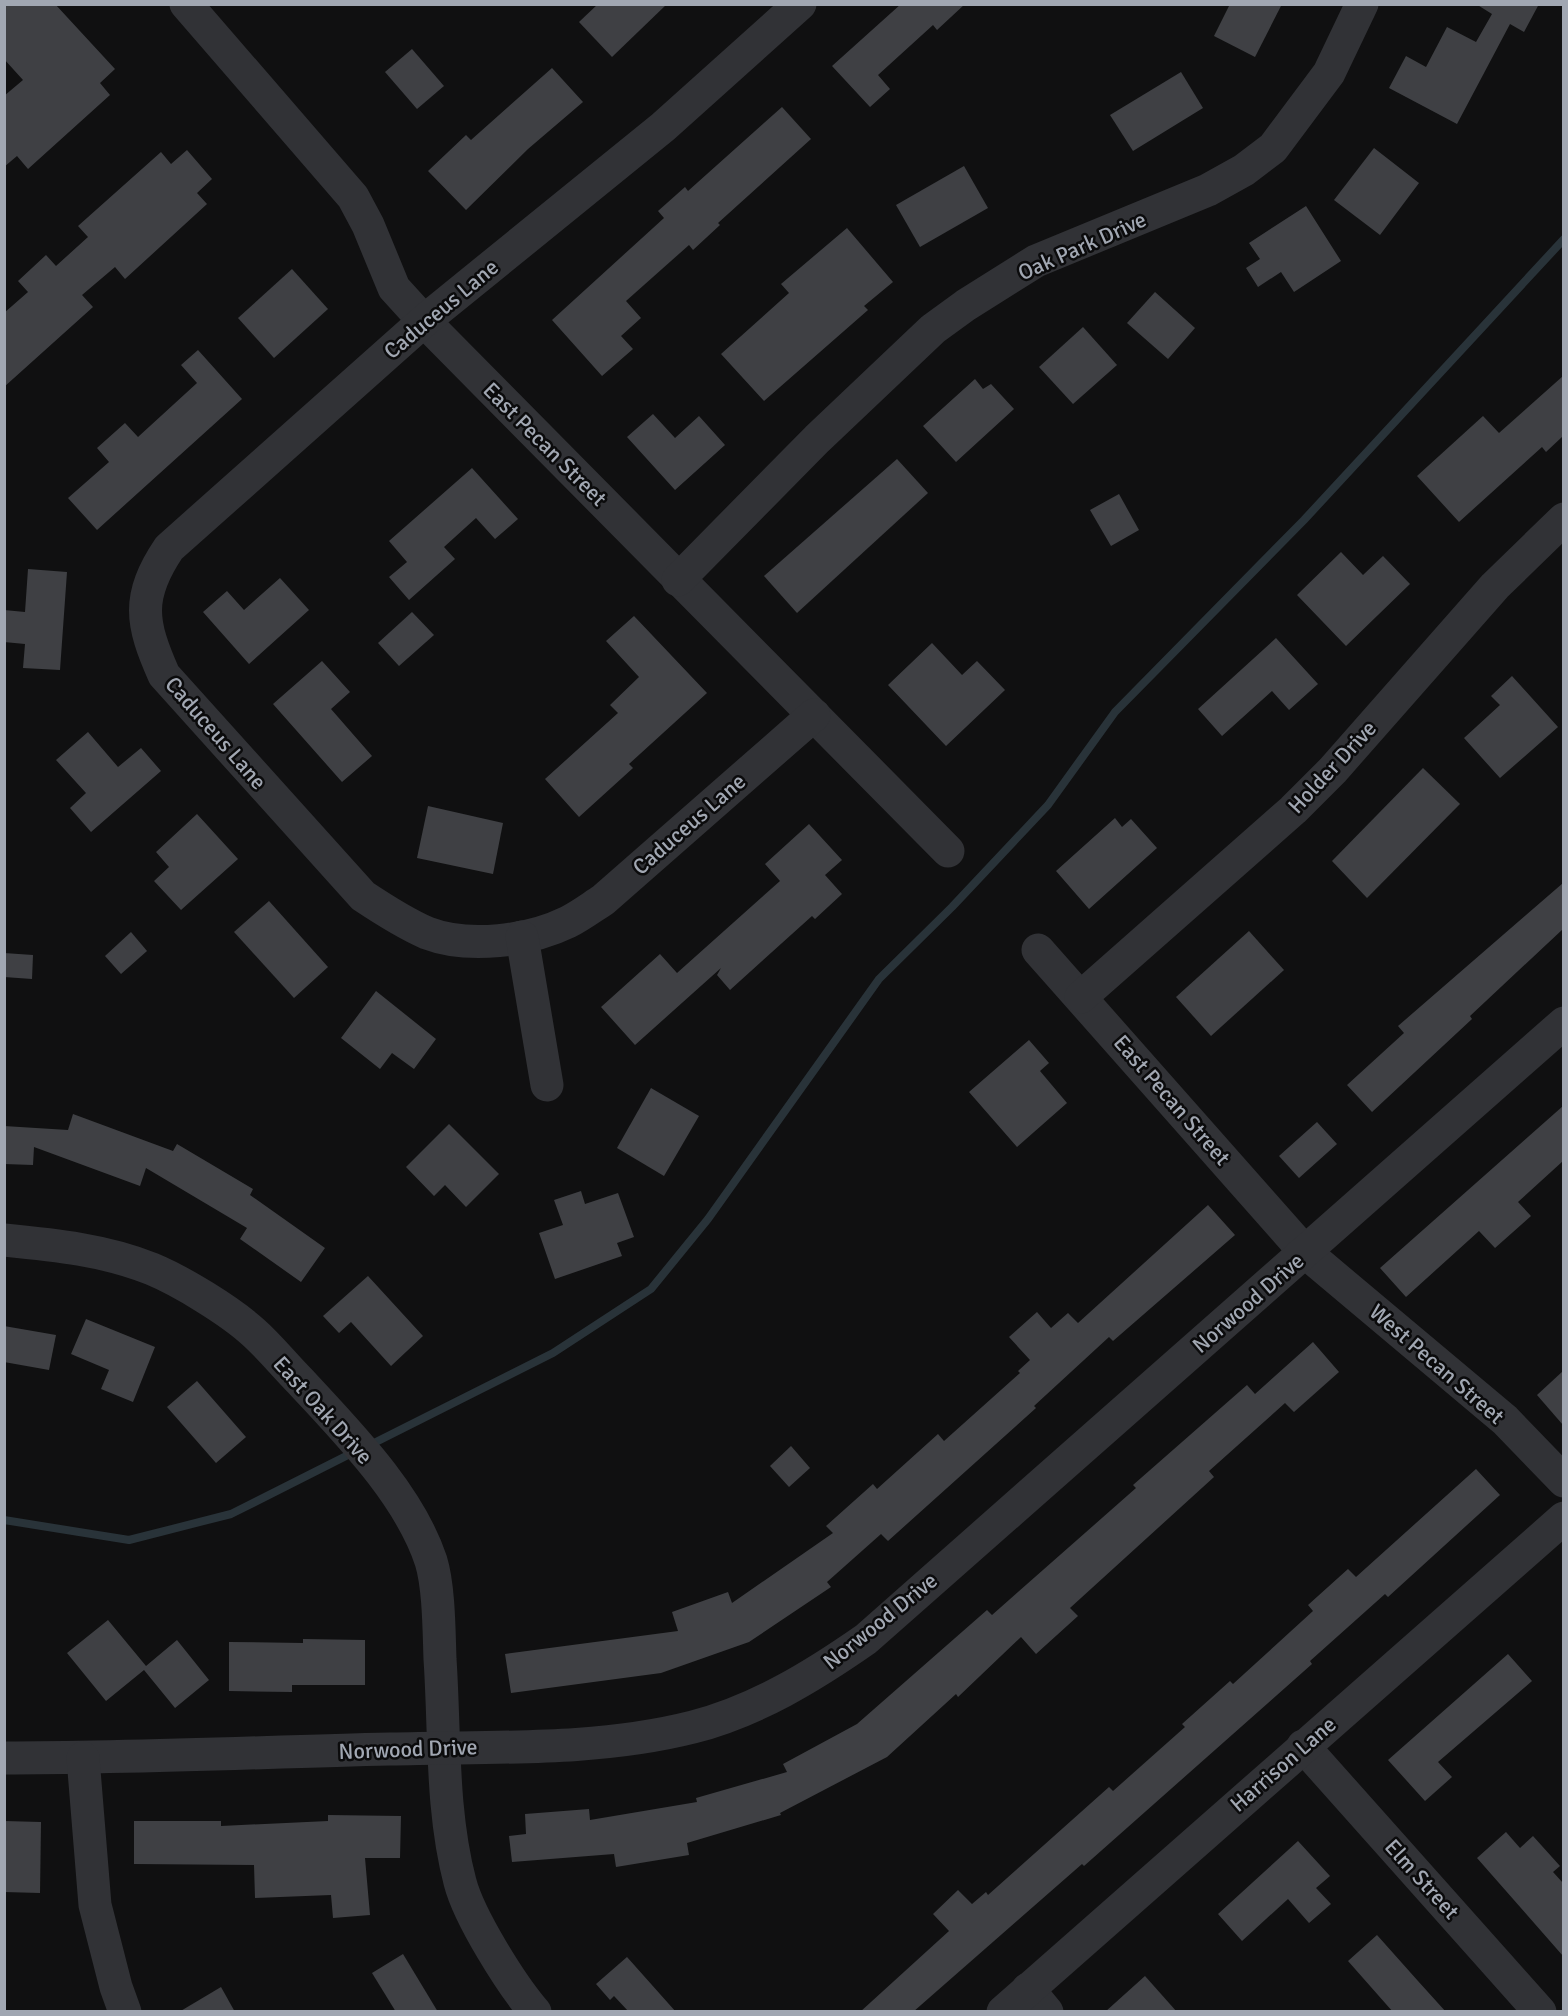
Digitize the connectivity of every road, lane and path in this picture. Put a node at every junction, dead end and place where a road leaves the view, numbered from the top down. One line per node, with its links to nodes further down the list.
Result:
1 (186, 4): 4 (street, East Pecan Street)
2 (800, 4): 4 (street, Caduceus Lane)
3 (1362, 4): 6 (street, Oak Park Drive)
4 (424, 321): 6 (street, East Pecan Street); 9 (street, Caduceus Lane)
5 (1563, 519): 11 (street, Holder Drive)
6 (678, 580): 7 (street, East Pecan Street)
7 (814, 715): 8 (street, East Pecan Street); 9 (street, Caduceus Lane)
8 (948, 851)
9 (522, 938): 13 (street)
10 (1038, 950): 11 (street, East Pecan Street)
11 (1081, 997): 15 (street, East Pecan Street)
12 (1563, 1023): 15 (street, Norwood Drive)
13 (547, 1085)
14 (4, 1240): 19 (street, East Oak Drive)
15 (1305, 1252): 16 (street, West Pecan Street); 19 (street, Norwood Drive)
16 (1563, 1480)
17 (1563, 1518): 18 (street, Harrison Lane)
18 (1303, 1746): 22 (street, Harrison Lane); 26 (street, Elm Street)
19 (443, 1748): 21 (street, Norwood Drive); 24 (street, East Oak Drive)
20 (4, 1758): 21 (street, Norwood Drive)
21 (83, 1758): 23 (street)
22 (1038, 2000): 25 (street, Harrison Lane)
23 (125, 2012)
24 (535, 2012)
25 (1003, 2012)
26 (1540, 2012)

